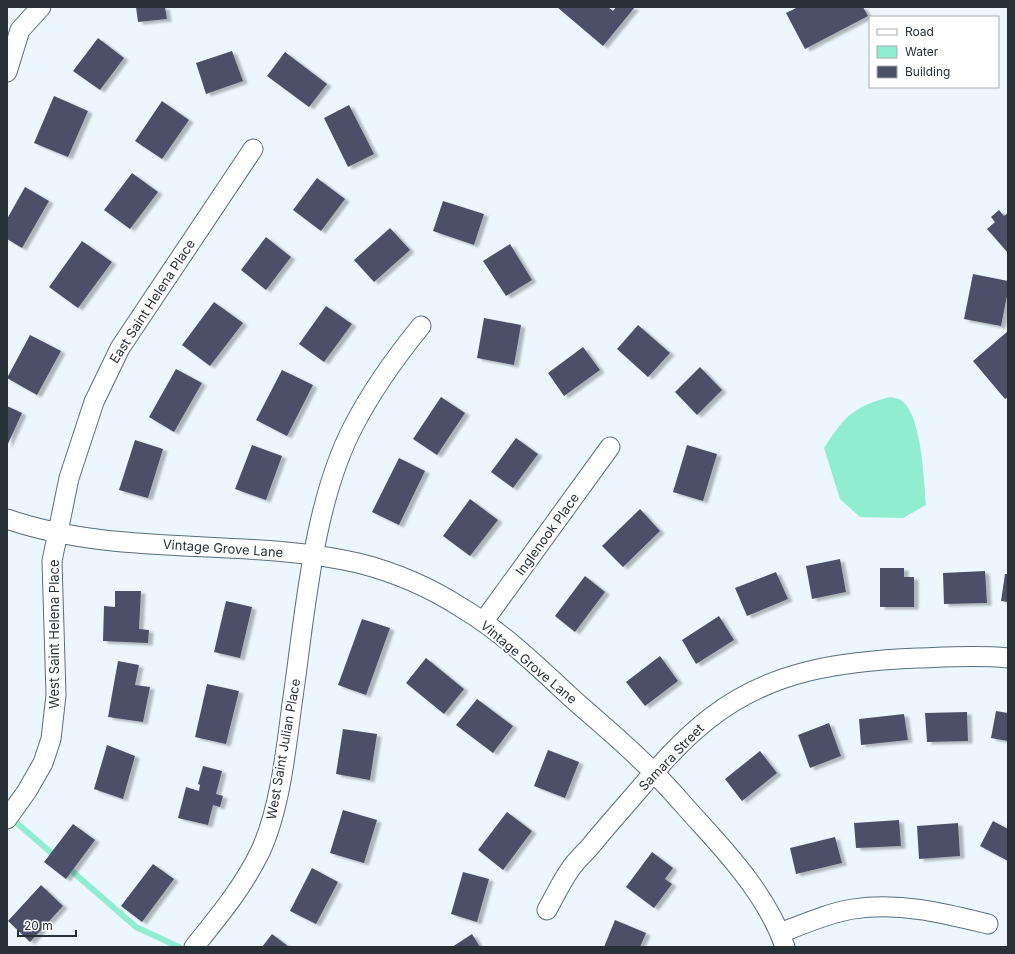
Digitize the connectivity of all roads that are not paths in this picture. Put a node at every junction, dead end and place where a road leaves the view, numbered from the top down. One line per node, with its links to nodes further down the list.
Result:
1 (41, 7): 2 (street)
2 (7, 72)
3 (253, 149): 7 (street, East Saint Helena Place)
4 (421, 326): 8 (street, West Saint Julian Place)
5 (610, 447): 9 (street, Inglenook Place)
6 (7, 519): 7 (street, Vintage Grove Lane)
7 (58, 534): 8 (street, Vintage Grove Lane); 12 (street, West Saint Helena Place)
8 (314, 554): 9 (street, Vintage Grove Lane); 16 (street, West Saint Julian Place)
9 (483, 622): 11 (street, Vintage Grove Lane)
10 (1008, 658): 11 (street, Samara Street)
11 (654, 772): 13 (street, Samara Street); 15 (street, Vintage Grove Lane)
12 (7, 819)
13 (547, 910)
14 (988, 924): 15 (street)
15 (783, 940)
16 (194, 947)

